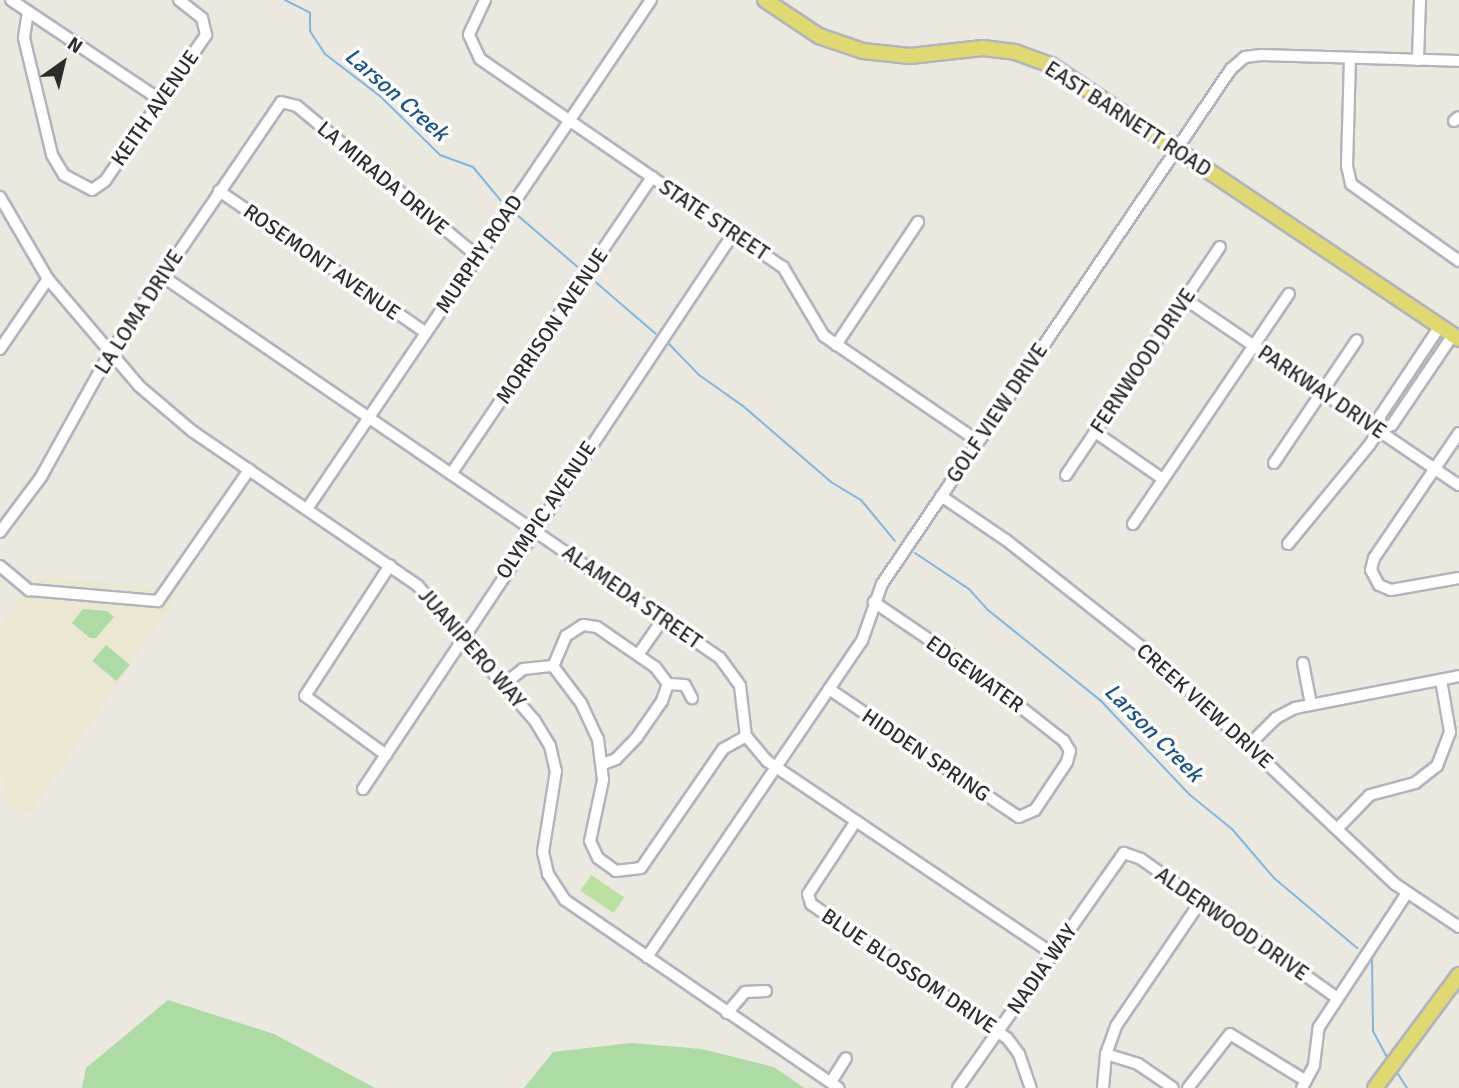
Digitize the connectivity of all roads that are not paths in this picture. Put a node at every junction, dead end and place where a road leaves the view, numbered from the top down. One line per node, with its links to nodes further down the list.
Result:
1 (11, 0): 7 (street)
2 (179, 0): 11 (street, KEITH AVENUE)
3 (485, 0): 13 (street, STATE STREET)
4 (651, 0): 13 (street, MURPHY ROAD)
5 (765, 0): 14 (main road, EAST BARNETT ROAD)
6 (1420, 0): 9 (street)
7 (28, 12): 11 (street); 11 (street, KEITH AVENUE)
8 (1350, 58): 9 (street, GOLF VIEW DRIVE); 14 (street, GOLF VIEW DRIVE); 22 (street)
9 (1418, 60): 10 (street, GOLF VIEW DRIVE)
10 (1459, 61)
11 (159, 99)
12 (288, 100): 16 (street, LA LOMA DRIVE); 21 (street, LA MIRADA DRIVE)
13 (569, 121): 15 (street, STATE STREET); 21 (street, MURPHY ROAD)
14 (1177, 149): 28 (main road, EAST BARNETT ROAD); 39 (street, GOLF VIEW DRIVE)
15 (652, 177): 19 (street, STATE STREET); 43 (street, MORRISON AVENUE)
16 (219, 191): 23 (street, LA LOMA DRIVE); 27 (street, ROSEMONT AVENUE)
17 (0, 197): 24 (street, JUANIPERO WAY)
18 (918, 222): 30 (street)
19 (733, 234): 30 (street, STATE STREET); 50 (street, OLYMPIC AVENUE)
20 (1220, 247): 26 (street, FERNWOOD DRIVE)
21 (478, 257): 27 (street, MURPHY ROAD)
22 (1459, 261)
23 (162, 276): 33 (street, LA LOMA DRIVE); 35 (street, ALAMEDA STREET)
24 (48, 279): 32 (street); 33 (street, JUANIPERO WAY)
25 (1289, 294): 31 (street)
26 (1185, 299): 31 (street, PARKWAY DRIVE); 37 (street, FERNWOOD DRIVE)
27 (426, 333): 35 (street, MURPHY ROAD)
28 (1451, 333): 36 (street)
29 (1357, 341): 34 (street)
30 (836, 345): 39 (street, STATE STREET)
31 (1254, 346): 34 (street, PARKWAY DRIVE); 45 (street)
32 (0, 349)
33 (108, 356): 42 (street, JUANIPERO WAY); 51 (street, LA LOMA DRIVE)
34 (1322, 392): 36 (street, PARKWAY DRIVE); 40 (street)
35 (369, 418): 43 (street, ALAMEDA STREET); 48 (street, MURPHY ROAD)
36 (1379, 431): 41 (street, PARKWAY DRIVE); 52 (street)
37 (1095, 432): 44 (street, FERNWOOD DRIVE); 45 (street)
38 (1459, 433): 41 (street)
39 (978, 441): 47 (street, GOLF VIEW DRIVE)
40 (1274, 463)
41 (1435, 469): 46 (street, PARKWAY DRIVE); 55 (street)
42 (249, 470): 48 (street, JUANIPERO WAY); 54 (street)
43 (451, 474): 50 (street, ALAMEDA STREET)
44 (1066, 475)
45 (1163, 479): 49 (street)
46 (1459, 485)
47 (942, 496): 56 (street, GOLF VIEW DRIVE); 70 (street, CREEK VIEW DRIVE)
48 (307, 509): 53 (street, JUANIPERO WAY)
49 (1133, 524)
50 (533, 529): 57 (street, ALAMEDA STREET); 58 (street, OLYMPIC AVENUE)
51 (0, 532)
52 (1288, 544)
53 (390, 565): 58 (street, JUANIPERO WAY); 71 (street)
54 (0, 566)
55 (1459, 578)
56 (874, 602): 66 (street, GOLF VIEW DRIVE); 75 (street, EDGEWATER)
57 (663, 619): 59 (street); 69 (street, ALAMEDA STREET)
58 (462, 636): 64 (street, JUANIPERO WAY); 71 (street, OLYMPIC AVENUE)
59 (638, 655): 61 (street); 65 (street)
60 (1303, 663): 68 (street)
61 (553, 666): 64 (street); 72 (street)
62 (1459, 677): 63 (street)
63 (1441, 680): 68 (street); 77 (street)
64 (504, 684): 83 (street, JUANIPERO WAY)
65 (667, 684): 67 (street); 72 (street)
66 (829, 689): 73 (street, GOLF VIEW DRIVE); 75 (street, HIDDEN SPRING)
67 (692, 698)
68 (1311, 704): 70 (street)
69 (746, 737): 72 (street); 73 (street)
70 (1250, 745): 77 (street, CREEK VIEW DRIVE)
71 (386, 755): 74 (street, OLYMPIC AVENUE)
72 (603, 764)
73 (776, 767): 76 (street); 83 (street, GOLF VIEW DRIVE)
74 (363, 789)
75 (1024, 817)
76 (856, 821): 82 (street); 88 (street, BLUE BLOSSOM DRIVE)
77 (1337, 829): 79 (street, CREEK VIEW DRIVE)
78 (1127, 853): 80 (street, ALDERWOOD DRIVE); 82 (street, NADIA WAY)
79 (1407, 893): 81 (street, CREEK VIEW DRIVE); 86 (street)
80 (1200, 901): 86 (street, ALDERWOOD DRIVE); 89 (street)
81 (1459, 927)
82 (1052, 953): 88 (street, NADIA WAY)
83 (647, 957): 87 (street, JUANIPERO WAY)
84 (1459, 975): 91 (main road)
85 (766, 991): 87 (street)
86 (1336, 997): 93 (street)
87 (727, 1013): 92 (street, JUANIPERO WAY)
88 (999, 1031): 94 (street, NADIA WAY); 95 (street, BLUE BLOSSOM DRIVE)
89 (1106, 1054): 96 (street); 97 (street)
90 (846, 1058): 92 (street)
91 (1388, 1081): 99 (main road)
92 (835, 1085)
93 (1304, 1085): 98 (street)
94 (958, 1088)
95 (1031, 1088)
96 (1103, 1088)
97 (1173, 1088)
98 (1188, 1088)
99 (1375, 1088)

